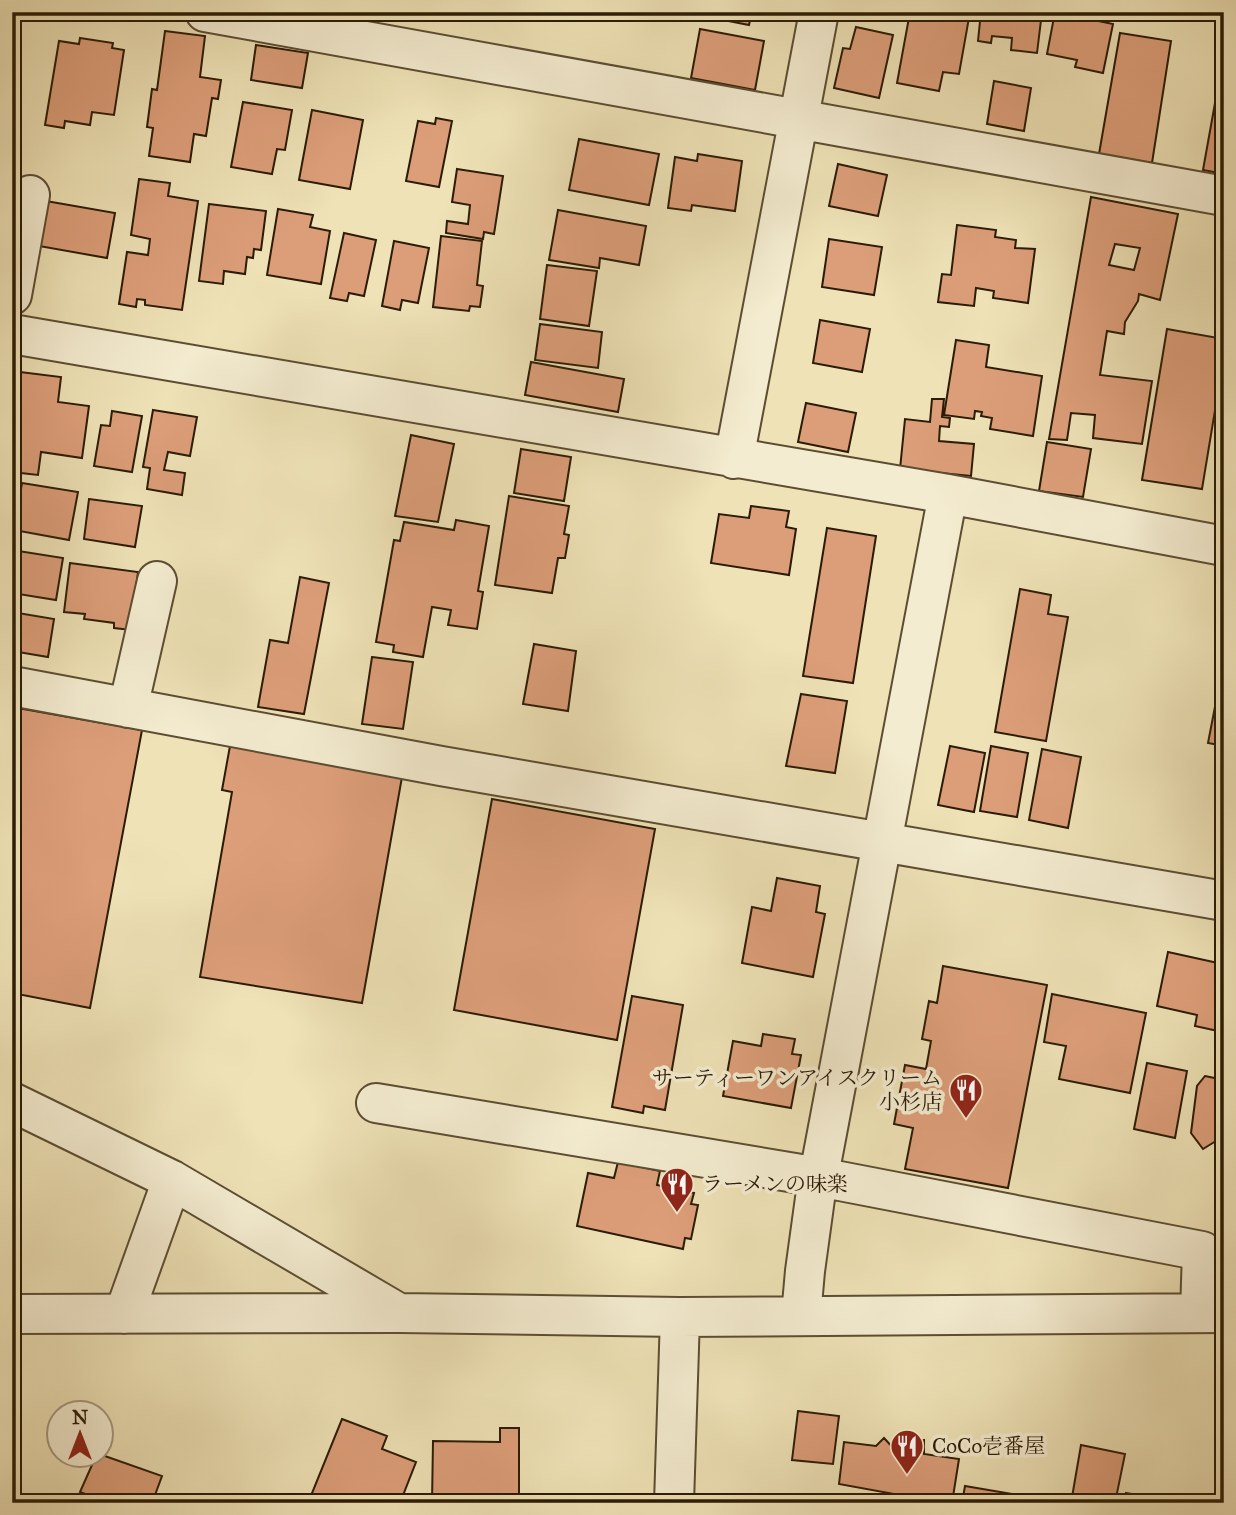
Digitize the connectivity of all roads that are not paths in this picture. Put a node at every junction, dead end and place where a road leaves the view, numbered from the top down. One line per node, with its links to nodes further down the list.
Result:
1 (205, 12): 3 (street)
2 (819, 12): 3 (street)
3 (799, 121): 5 (street); 8 (street)
4 (30, 195): 6 (street)
5 (1224, 196)
6 (12, 295)
7 (12, 334): 8 (street)
8 (734, 459): 9 (street)
9 (947, 494): 10 (street); 14 (street)
10 (1224, 546)
11 (157, 581): 13 (street)
12 (12, 686): 13 (street)
13 (128, 708): 14 (street)
14 (881, 841): 15 (street); 18 (street)
15 (1224, 901)
16 (12, 1102): 19 (street)
17 (376, 1103): 18 (street)
18 (819, 1177): 21 (street); 24 (street)
19 (172, 1180): 20 (street); 23 (street)
20 (399, 1313): 23 (street); 25 (street)
21 (1212, 1313): 24 (street)
22 (12, 1314): 23 (street)
23 (124, 1314)
24 (802, 1316): 25 (street)
25 (680, 1317): 26 (street)
26 (674, 1503)

